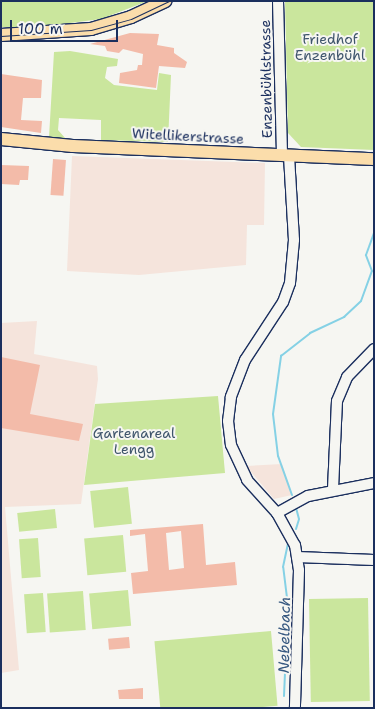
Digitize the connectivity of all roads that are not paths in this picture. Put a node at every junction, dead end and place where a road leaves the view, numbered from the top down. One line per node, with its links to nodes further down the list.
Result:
1 (166, 1): 3 (main road)
2 (278, 1): 5 (street, Enzenbühlstrasse)
3 (1, 35)
4 (1, 139): 5 (main road, Witellikerstrasse)
5 (285, 156): 6 (main road, Witellikerstrasse); 10 (street, Enzenbühlstrasse)
6 (374, 160)
7 (374, 348): 9 (street)
8 (374, 483): 9 (street)
9 (333, 489): 10 (street)
10 (277, 513): 11 (street, Enzenbühlstrasse)
11 (298, 557): 12 (street); 13 (street, Enzenbühlstrasse)
12 (374, 560)
13 (296, 708)

